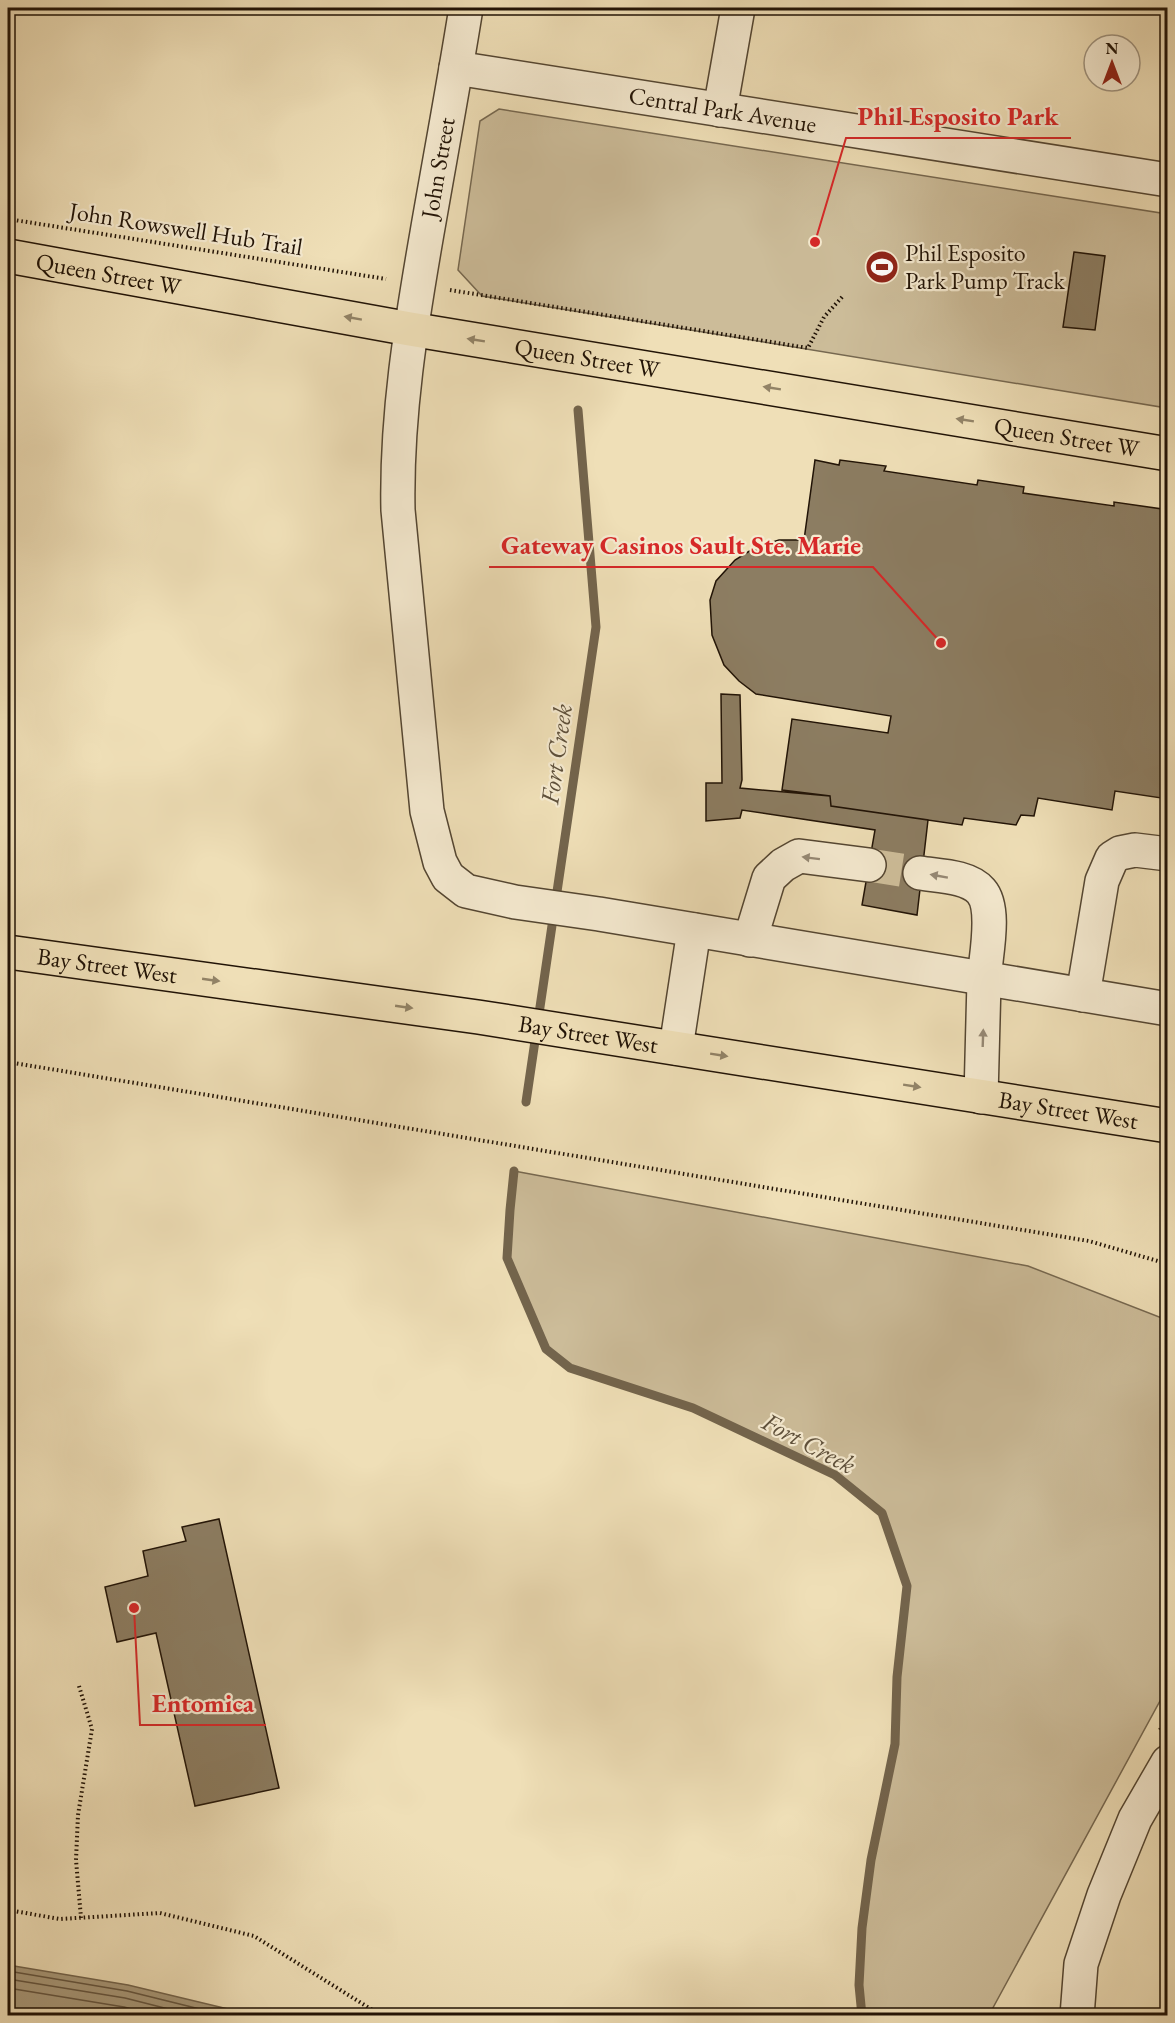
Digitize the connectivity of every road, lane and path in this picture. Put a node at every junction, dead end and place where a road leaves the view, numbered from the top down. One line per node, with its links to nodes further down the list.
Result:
1 (466, 8): 3 (street, John Street)
2 (738, 8): 4 (street)
3 (456, 68): 4 (street, Central Park Avenue); 11 (street, John Street)
4 (720, 110): 5 (street, Central Park Avenue)
5 (1167, 180)
6 (8, 219): 8 (path, John Rowswell Hub Trail)
7 (8, 256): 11 (main road, Queen Street W, one-way to 7)
8 (359, 274)
9 (482, 296): 10 (path)
10 (843, 296)
11 (410, 329): 12 (main road, Queen Street W, one-way to 11); 16 (street, John Street)
12 (1167, 454)
13 (1167, 855): 20 (street)
14 (869, 865): 17 (street, one-way to 17)
15 (920, 873): 19 (street, one-way to 15)
16 (694, 930): 17 (street, John Street); 22 (street)
17 (750, 940): 19 (street, John Street)
18 (8, 952): 22 (main road, Bay Street West, one-way to 22)
19 (984, 978): 20 (street, John Street); 24 (street, one-way to 19)
20 (1083, 995): 21 (street, John Street)
21 (1167, 1009)
22 (676, 1048): 24 (main road, Bay Street West, one-way to 24)
23 (8, 1062): 26 (path)
24 (981, 1097): 25 (main road, Bay Street West)
25 (1167, 1126)
26 (1167, 1264)
27 (79, 1686): 30 (path)
28 (1167, 1762): 32 (street)
29 (8, 1910): 30 (path)
30 (81, 1918): 31 (path)
31 (382, 2016)
32 (1077, 2016)

